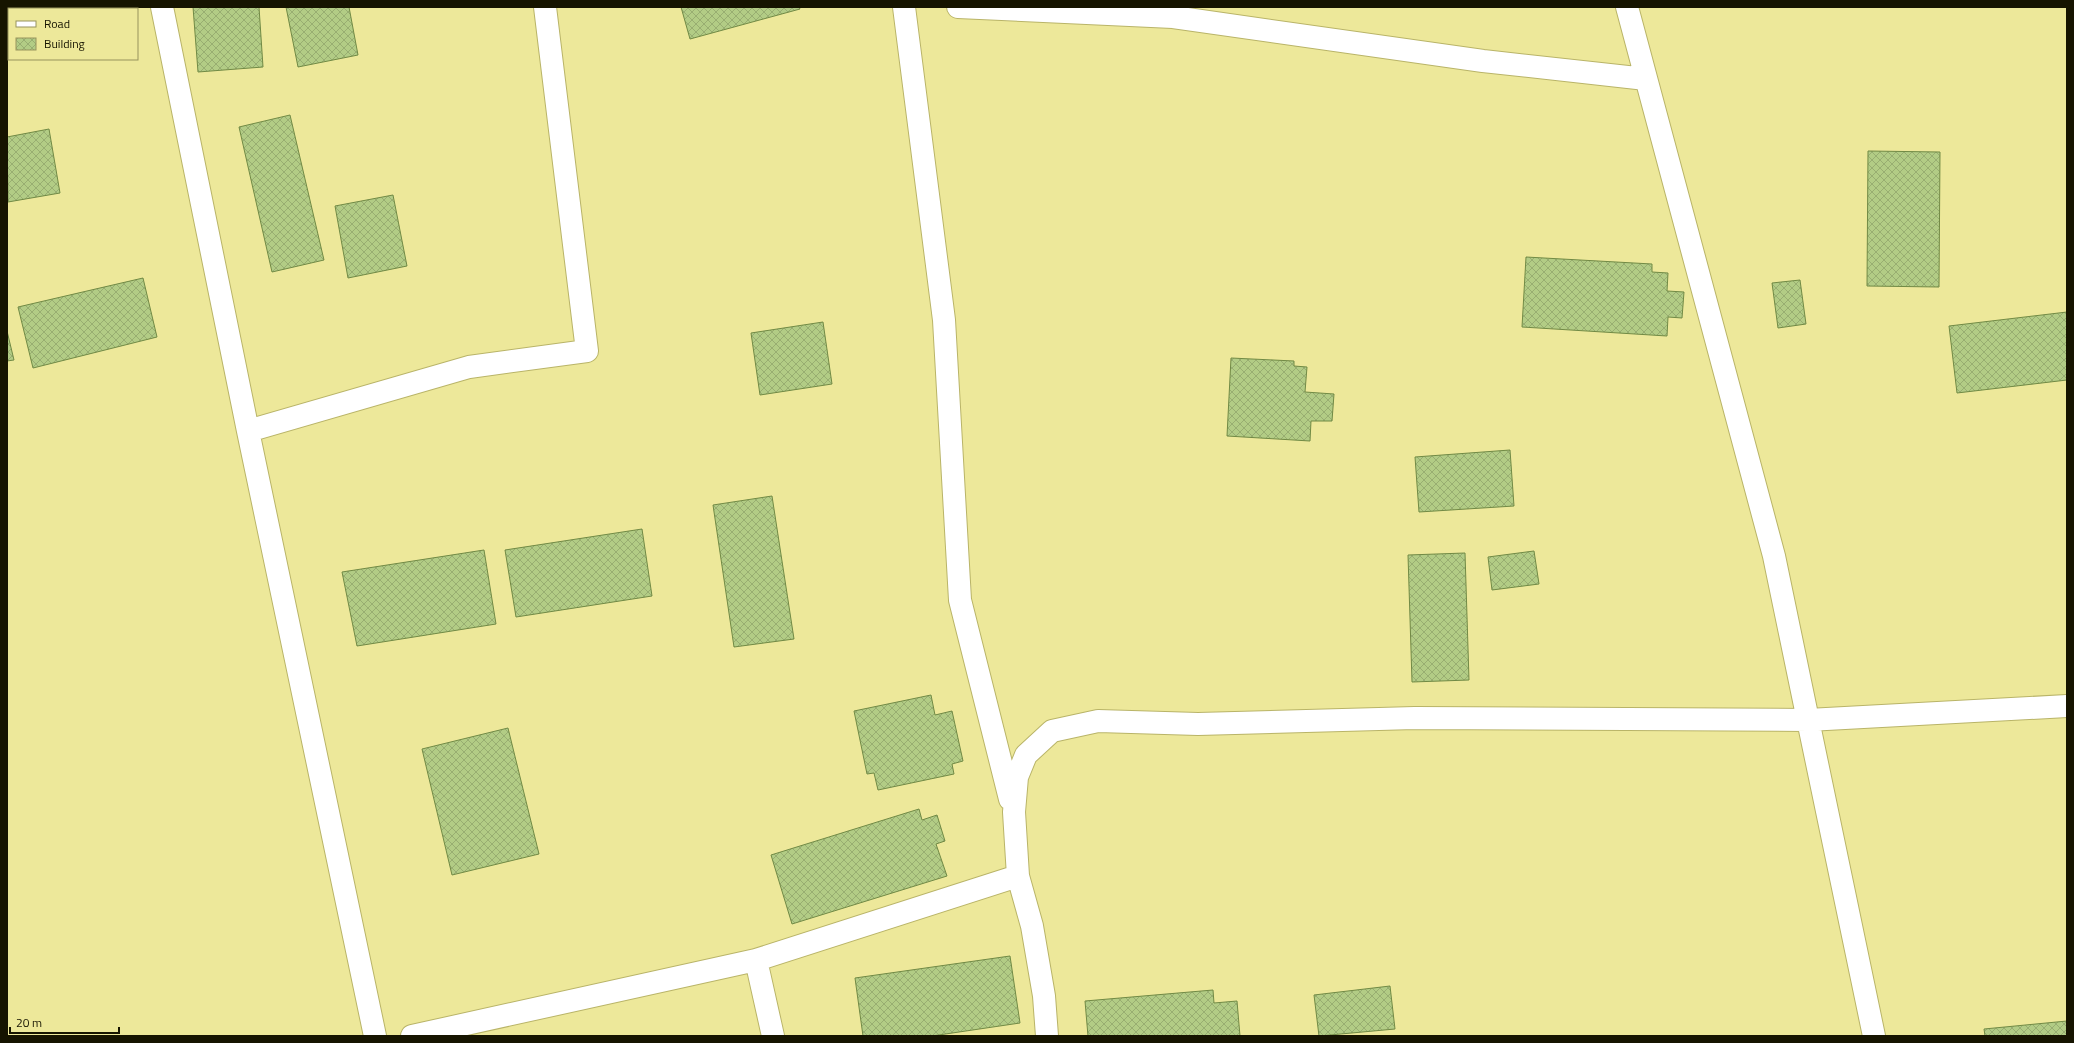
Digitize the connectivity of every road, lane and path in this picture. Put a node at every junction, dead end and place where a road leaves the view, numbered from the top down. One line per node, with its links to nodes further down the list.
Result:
1 (162, 7): 7 (street)
2 (545, 7): 7 (street)
3 (904, 7): 10 (street)
4 (958, 7): 6 (street)
5 (1627, 7): 6 (street)
6 (1646, 79): 9 (street)
7 (248, 431): 13 (street)
8 (2067, 706): 9 (street)
9 (1808, 720): 10 (street); 17 (street)
10 (1014, 812): 11 (street)
11 (1018, 876): 12 (street); 16 (street)
12 (756, 960): 14 (street); 15 (street)
13 (375, 1036)
14 (412, 1036)
15 (773, 1036)
16 (1047, 1036)
17 (1874, 1036)

